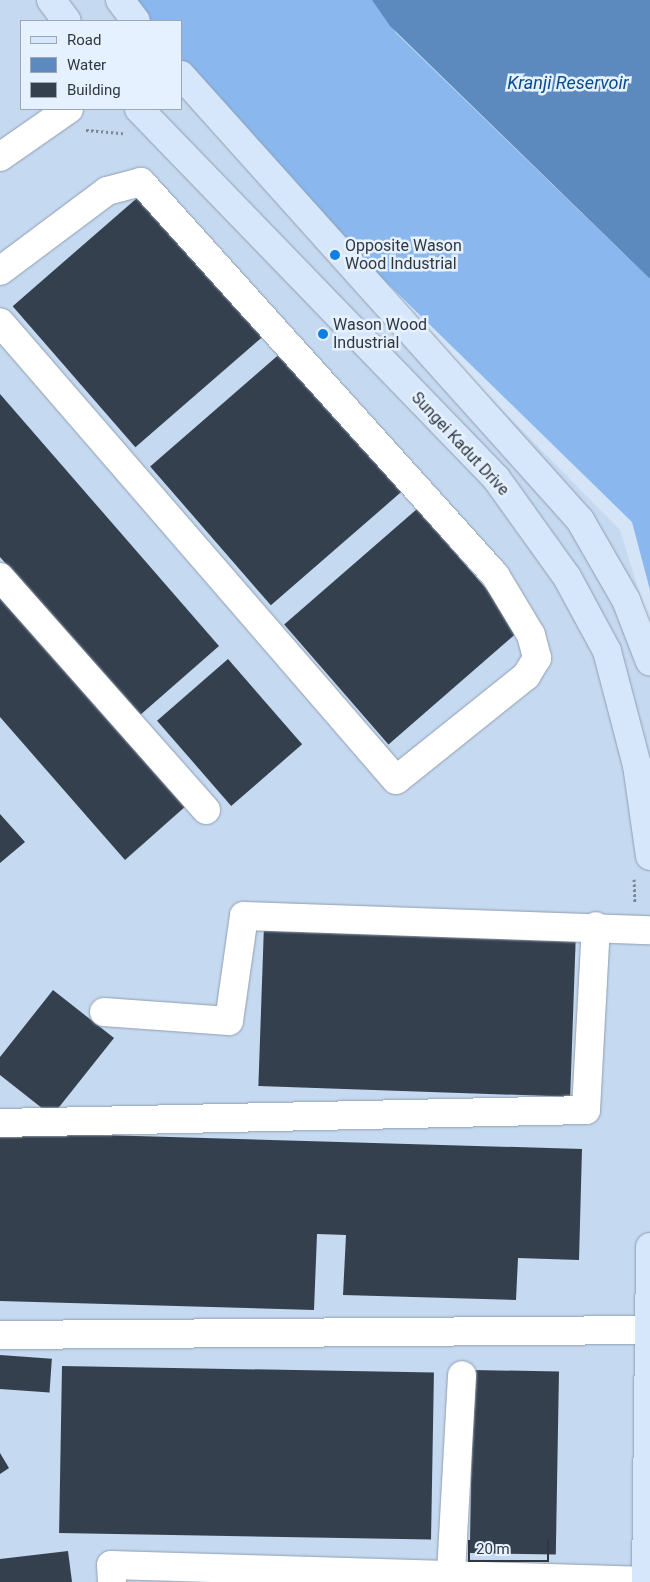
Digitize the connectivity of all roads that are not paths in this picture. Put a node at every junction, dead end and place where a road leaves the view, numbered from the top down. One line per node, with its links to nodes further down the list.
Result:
1 (51, 0): 3 (main road)
2 (120, 0): 4 (main road)
3 (66, 20)
4 (135, 20)
5 (182, 76): 12 (main road)
6 (68, 110): 8 (street)
7 (140, 110): 14 (main road, Sungei Kadut Drive)
8 (0, 157)
9 (0, 271): 10 (street)
10 (0, 322)
11 (0, 577): 13 (street)
12 (650, 662)
13 (206, 810)
14 (650, 856)
15 (596, 926): 16 (street); 17 (street); 18 (street)
16 (650, 930)
17 (104, 1012)
18 (0, 1123)
19 (650, 1247): 20 (main road)
20 (650, 1330): 21 (street); 23 (main road)
21 (0, 1335)
22 (462, 1375): 24 (street)
23 (650, 1495): 27 (main road)
24 (451, 1573): 25 (street); 26 (street)
25 (568, 1579): 27 (street)
26 (112, 1582)
27 (647, 1582)

